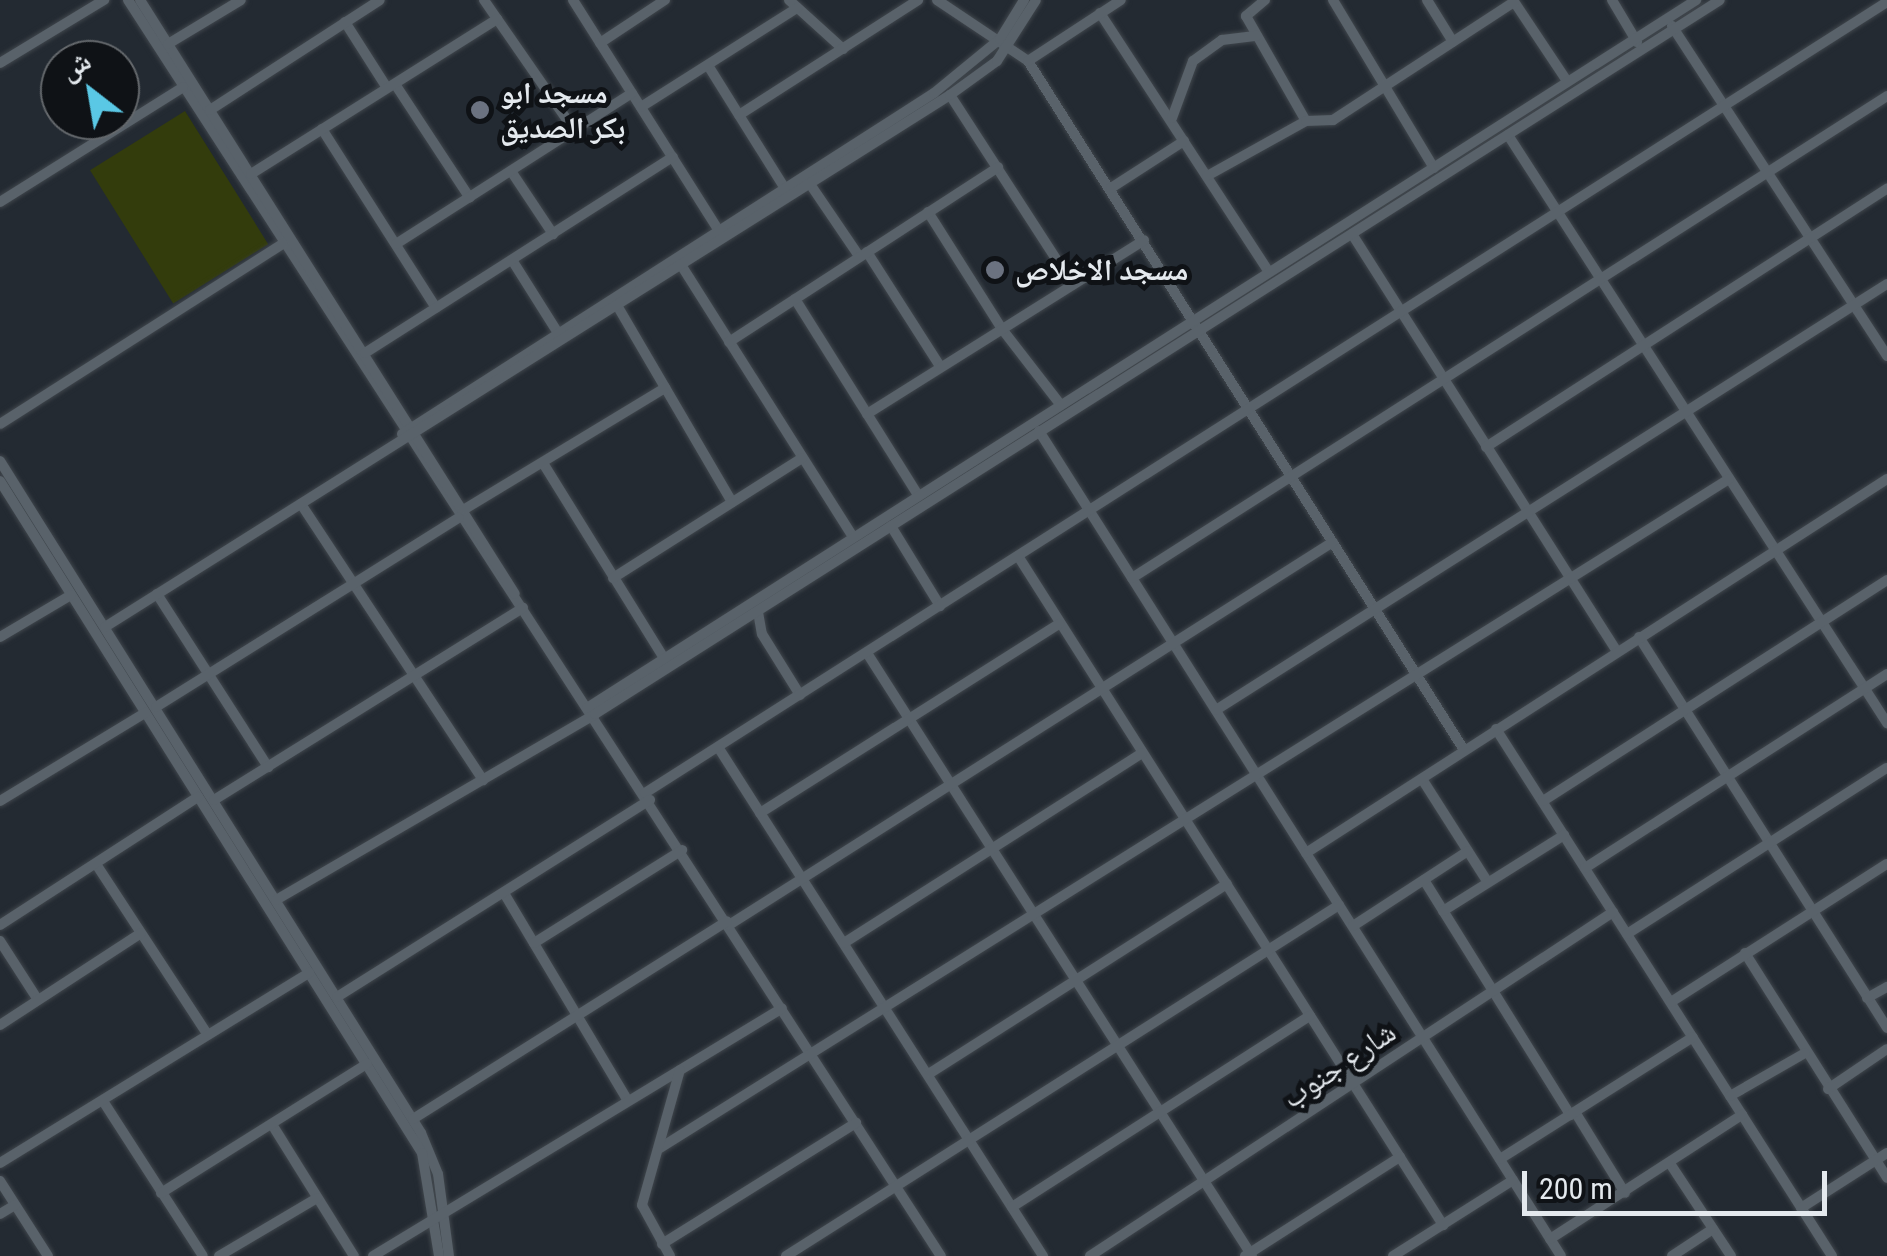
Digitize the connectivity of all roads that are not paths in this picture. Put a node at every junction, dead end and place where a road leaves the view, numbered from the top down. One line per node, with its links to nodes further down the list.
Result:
1 (104, 0): 36 (street)
2 (128, 0): 41 (street)
3 (140, 0): 32 (street)
4 (241, 0): 32 (street)
5 (380, 0): 26 (street)
6 (484, 0): 25 (street)
7 (573, 0): 29 (street)
8 (664, 0): 29 (street)
9 (918, 0): 34 (street)
10 (937, 0): 30 (street)
11 (1024, 0): 30 (street)
12 (1036, 0): 30 (street)
13 (1120, 0): 23 (street)
14 (1265, 0): 28 (street)
15 (1333, 0): 39 (street)
16 (1427, 0): 31 (street)
17 (1612, 0): 33 (street)
18 (1696, 0): 24 (street)
19 (1720, 0): 27 (street)
20 (1514, 1): 31 (street); 38 (street)
21 (1887, 2): 45 (street)
22 (793, 4): 34 (street); 37 (street)
23 (1100, 14): 35 (street); 49 (street)
24 (1667, 18): 27 (street); 33 (street)
25 (497, 20): 40 (street); 52 (street)
26 (345, 22): 40 (street); 47 (street)
27 (1674, 29): 33 (street); 45 (street)
28 (1257, 36): 49 (street); 50 (street)
29 (600, 42): 42 (street)
30 (1006, 42): 35 (street); 43 (street); 66 (street)
31 (1453, 42): 39 (street)
32 (168, 44): 47 (street)
33 (1639, 44): 38 (street); 53 (street)
34 (843, 48): 48 (street)
35 (1028, 60): 64 (street)
36 (0, 63)
37 (709, 66): 46 (street); 48 (street)
38 (1567, 80): 57 (street)
39 (1386, 84): 50 (street); 57 (street)
40 (391, 86): 51 (street); 67 (street)
41 (182, 87): 68 (street); 76 (street)
42 (632, 94): 46 (street); 52 (street)
43 (950, 95): 56 (street); 62 (street)
44 (1887, 96): 59 (street)
45 (1727, 104): 59 (street); 69 (street)
46 (641, 107): 55 (street)
47 (210, 110): 60 (street)
48 (739, 115): 66 (street)
49 (1172, 118): 54 (street)
50 (1306, 120): 61 (street)
51 (322, 129): 60 (street); 77 (street)
52 (574, 130): 58 (street)
53 (1508, 135): 69 (street); 72 (street)
54 (1184, 141): 61 (street); 64 (street)
55 (673, 158): 71 (street); 73 (street)
56 (998, 167): 70 (street); 83 (street)
57 (1434, 168): 81 (street)
58 (512, 170): 67 (street); 71 (street)
59 (1769, 171): 74 (street); 82 (street)
60 (251, 174): 95 (street)
61 (1207, 176): 81 (street)
62 (810, 184): 73 (street); 78 (street)
63 (0, 186): 68 (street)
64 (1111, 188): 75 (street)
65 (1887, 189): 74 (street)
66 (786, 190): 73 (street)
67 (470, 198): 77 (street)
68 (4, 200)
69 (1557, 211): 82 (street); 89 (street)
70 (928, 212): 78 (street); 91 (street)
71 (553, 234): 79 (street)
72 (1352, 234): 89 (street); 90 (street)
73 (722, 236): 80 (street); 92 (street)
74 (1811, 237): 86 (street); 94 (street)
75 (1144, 240): 83 (street); 90 (street)
76 (283, 244): 104 (street); 106 (street)
77 (396, 244): 88 (street)
78 (863, 254): 85 (street); 97 (street)
79 (512, 260): 88 (street); 92 (street)
80 (683, 268): 87 (street); 93 (street)
81 (1269, 272): 90 (street)
82 (1601, 280): 94 (street); 98 (street)
83 (1072, 284): 91 (street)
84 (1887, 284): 86 (street)
85 (795, 299): 93 (street); 102 (street)
86 (1854, 306): 96 (street); 103 (street)
87 (618, 307): 99 (street); 106 (street)
88 (436, 308): 95 (street)
89 (1400, 310): 98 (street); 101 (street)
90 (1196, 325): 100 (street); 101 (street); 105 (street)
91 (1002, 329): 97 (street); 100 (street)
92 (558, 333): 106 (street)
93 (729, 342): 108 (street)
94 (1644, 346): 103 (street); 107 (street)
95 (364, 353): 106 (street)
96 (1887, 356)
97 (940, 366): 102 (street)
98 (1444, 381): 107 (street); 111 (street)
99 (665, 388): 110 (street); 116 (street)
100 (1060, 404): 115 (street)
101 (1247, 411): 111 (street); 118 (street)
102 (867, 414): 115 (street)
103 (1687, 414): 112 (street); 120 (street)
104 (0, 424)
105 (1040, 431): 118 (street); 121 (street)
106 (410, 433): 117 (street); 119 (street)
107 (1486, 447): 120 (street)
108 (802, 458): 116 (street); 122 (street)
109 (0, 461): 140 (street)
110 (543, 463): 119 (street); 127 (street)
111 (1290, 477): 123 (street); 128 (street)
112 (1729, 479): 124 (street); 129 (street)
113 (1887, 479): 124 (street)
114 (0, 481): 132 (street)
115 (918, 495): 122 (street)
116 (732, 502): 127 (street)
117 (301, 504): 131 (street); 133 (street)
118 (1090, 510): 126 (street); 128 (street)
119 (462, 514): 131 (street); 134 (street)
120 (1527, 514): 129 (street); 136 (street)
121 (890, 526): 125 (street); 135 (street)
122 (853, 537): 125 (street)
123 (1333, 542): 136 (street); 143 (street)
124 (1774, 551): 138 (street); 142 (street)
125 (841, 552): 137 (street); 144 (street)
126 (1018, 556): 135 (street); 139 (street)
127 (613, 578): 147 (street)
128 (1132, 578): 143 (street)
129 (1570, 578): 145 (street); 150 (street)
130 (1887, 580): 138 (street)
131 (354, 584): 148 (street); 149 (street)
132 (72, 594): 141 (street); 156 (street)
133 (157, 594): 140 (street); 148 (street)
134 (520, 603): 149 (street); 155 (street)
135 (940, 606): 146 (street)
136 (1375, 610): 150 (street); 157 (street)
137 (758, 612): 144 (street); 154 (street)
138 (1821, 622): 152 (street); 158 (street)
139 (1059, 624): 153 (street); 159 (street)
140 (105, 627): 156 (street)
141 (0, 636)
142 (1639, 637): 145 (street); 158 (street)
143 (1174, 645): 153 (street); 157 (street)
144 (682, 652): 147 (street); 155 (street)
145 (1617, 652): 161 (street)
146 (867, 653): 154 (street); 159 (street)
147 (664, 658): 155 (street)
148 (209, 674): 156 (street); 165 (street)
149 (416, 674): 165 (street); 170 (street)
150 (1416, 674): 163 (street); 167 (street)
151 (1887, 674): 152 (street)
152 (1865, 688): 160 (street); 168 (street)
153 (1100, 690): 164 (street); 171 (street)
154 (800, 696): 162 (street)
155 (592, 709): 170 (street); 172 (street)
156 (150, 710): 173 (street); 174 (street); 175 (street)
157 (1216, 710): 167 (street)
158 (1684, 710): 168 (street); 176 (street)
159 (909, 717): 171 (street); 177 (street)
160 (1887, 723)
161 (1496, 728): 163 (street); 176 (street)
162 (718, 747): 172 (street); 177 (street)
163 (1464, 750): 169 (street)
164 (1142, 753): 178 (street); 181 (street)
165 (268, 767): 174 (street)
166 (1887, 768): 180 (street)
167 (1256, 774): 178 (street); 184 (street)
168 (1727, 778): 180 (street); 187 (street)
169 (1422, 779): 183 (street); 184 (street)
170 (483, 780): 193 (street)
171 (952, 781): 181 (street); 188 (street)
172 (648, 796): 182 (street); 192 (street)
173 (198, 797): 185 (street); 209 (street)
174 (214, 800): 193 (street)
175 (0, 801)
176 (1542, 801): 179 (street)
177 (760, 814): 188 (street)
178 (1186, 818): 191 (street); 198 (street)
179 (1564, 835): 187 (street); 190 (street)
180 (1768, 844): 197 (street); 203 (street)
181 (994, 847): 198 (street); 206 (street)
182 (682, 850): 199 (street); 205 (street)
183 (1468, 851): 189 (street); 190 (street)
184 (1306, 853): 194 (street)
185 (96, 864): 200 (street); 202 (street)
186 (1887, 864): 197 (street)
187 (1585, 868): 196 (street)
188 (802, 877): 199 (street); 206 (street)
189 (1424, 880): 195 (street); 201 (street)
190 (1487, 881): 195 (street)
191 (1226, 884): 207 (street); 210 (street)
192 (504, 892): 205 (street); 213 (street)
193 (276, 900): 213 (street)
194 (1339, 905): 201 (street); 207 (street)
195 (1443, 911): 212 (street)
196 (1613, 912): 203 (street); 212 (street, شارع جنوب)
197 (1810, 913): 208 (street); 214 (street)
198 (1036, 914): 210 (street); 218 (street)
199 (728, 923): 217 (street); 219 (street)
200 (0, 925)
201 (1353, 926): 225 (street)
202 (141, 933): 215 (street); 223 (street)
203 (1627, 934): 216 (street)
204 (0, 941): 215 (street)
205 (534, 943): 219 (street)
206 (844, 943): 218 (street)
207 (1268, 950): 220 (street); 226 (street)
208 (1745, 954): 216 (street); 228 (street)
209 (309, 973): 223 (street); 230 (street)
210 (1079, 978): 226 (street); 232 (street)
211 (1887, 987): 214 (street)
212 (1490, 991): 225 (street, شارع جنوب); 239 (street)
213 (337, 997): 241 (street)
214 (1867, 998): 222 (street)
215 (38, 1000): 221 (street)
216 (1670, 1002): 224 (street)
217 (782, 1008): 229 (street); 231 (street)
218 (887, 1010): 229 (street); 232 (street)
219 (577, 1015): 237 (street); 241 (street)
220 (1310, 1016): 233 (street); 238 (street)
221 (0, 1025)
222 (1887, 1028)
223 (208, 1035): 236 (street)
224 (1692, 1037): 235 (street); 239 (street)
225 (1423, 1038): 233 (street, شارع جنوب); 248 (street)
226 (1121, 1044): 238 (street); 244 (street)
227 (1887, 1049): 234 (street)
228 (1805, 1053): 234 (street); 235 (street)
229 (813, 1056): 242 (street); 245 (street)
230 (367, 1064): 243 (street); 264 (street)
231 (680, 1070): 237 (street); 245 (street)
232 (930, 1073): 244 (street)
233 (1355, 1086): 247 (street); 255 (street, شارع جنوب)
234 (1828, 1089): 249 (street)
235 (1730, 1096): 240 (street)
236 (102, 1100): 250 (street); 257 (street)
237 (628, 1102): 264 (street)
238 (1161, 1112): 255 (street); 261 (street)
239 (1573, 1114): 248 (street); 258 (street)
240 (1742, 1115): 251 (street); 262 (street)
241 (413, 1119): 264 (street)
242 (856, 1124): 256 (street); 268 (street)
243 (273, 1126): 257 (street); 259 (street)
244 (970, 1140): 256 (street); 261 (street)
245 (660, 1148): 268 (street)
246 (1887, 1153): 249 (street)
247 (1400, 1157): 265 (street); 270 (street)
248 (1500, 1159): 253 (street)
249 (1875, 1160): 252 (street); 262 (street)
250 (0, 1163)
251 (1670, 1165): 258 (street); 266 (street)
252 (1887, 1178)
253 (1513, 1180): 265 (street); 267 (street)
254 (0, 1181): 260 (street)
255 (1205, 1182): 270 (street); 282 (street, شارع جنوب)
256 (896, 1186): 279 (street); 280 (street)
257 (162, 1193): 272 (street)
258 (1625, 1193): 267 (street)
259 (318, 1198): 273 (street); 274 (street)
260 (15, 1205): 263 (street); 271 (street)
261 (1012, 1208): 281 (street)
262 (1801, 1208): 286 (street)
263 (0, 1214)
264 (437, 1218): 275 (street); 276 (street); 277 (street)
265 (1442, 1224): 283 (street)
266 (1713, 1229): 284 (street); 285 (street)
267 (1550, 1239): 269 (street)
268 (662, 1244): 278 (street)
269 (1556, 1254)
270 (1249, 1255)
271 (48, 1256)
272 (203, 1256)
273 (219, 1256)
274 (354, 1256)
275 (373, 1256)
276 (439, 1256)
277 (448, 1256)
278 (670, 1256)
279 (786, 1256)
280 (940, 1256)
281 (1042, 1256)
282 (1090, 1256)
283 (1394, 1256)
284 (1672, 1256)
285 (1730, 1256)
286 (1832, 1256)

